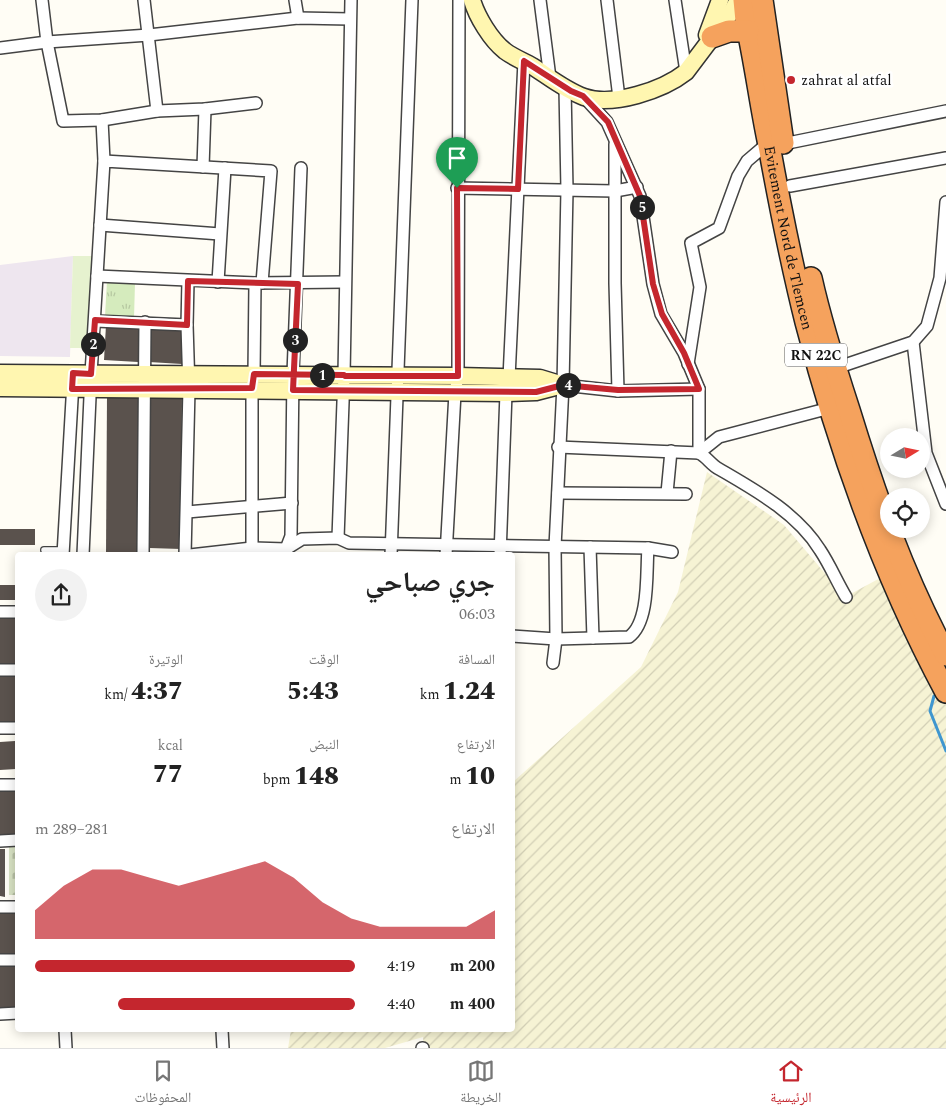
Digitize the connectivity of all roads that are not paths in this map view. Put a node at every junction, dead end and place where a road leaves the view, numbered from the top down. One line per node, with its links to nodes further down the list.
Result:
1 (42, 0): 19 (street)
2 (144, 0): 18 (street)
3 (295, 0): 15 (street)
4 (351, 0): 16 (street)
5 (412, 0): 70 (street)
6 (460, 0): 42 (street)
7 (472, 0): 22 (main road)
8 (540, 0): 24 (street)
9 (607, 0): 27 (street)
10 (675, 0): 23 (street)
11 (720, 0): 20 (main road)
12 (738, 0): 20 (main road)
13 (744, 0): 17 (highway, Evitement Nord de Tlemcen / RN 22C)
14 (762, 0): 34 (highway, Evitement Nord de Tlemcen / RN 22C)
15 (298, 18): 16 (street); 18 (street)
16 (350, 19): 52 (street)
17 (748, 31): 20 (highway); 34 (highway, Evitement Nord de Tlemcen / RN 22C)
18 (149, 35): 19 (street); 30 (street)
19 (47, 42): 21 (street); 32 (street)
20 (706, 46): 23 (main road)
21 (0, 48)
22 (524, 61): 24 (main road); 43 (street)
23 (686, 72): 27 (main road)
24 (550, 78): 25 (main road)
25 (565, 88): 26 (main road); 44 (street)
26 (583, 96): 27 (main road); 33 (street)
27 (619, 98)
28 (256, 103): 29 (street)
29 (205, 109): 30 (street); 37 (street)
30 (158, 111): 32 (street)
31 (946, 111): 34 (street)
32 (102, 120): 36 (street)
33 (615, 140): 41 (street); 45 (street)
34 (775, 143): 40 (highway, Evitement Nord de Tlemcen / RN 22C); 59 (street); 77 (highway, Evitement Nord de Tlemcen / RN 22C)
35 (946, 158): 40 (street)
36 (104, 161): 37 (street); 47 (street)
37 (203, 167): 38 (street)
38 (225, 168): 48 (street); 53 (street)
39 (301, 168): 54 (street)
40 (790, 186): 60 (highway, Evitement Nord de Tlemcen / RN 22C)
41 (637, 187): 45 (street); 59 (street)
42 (457, 188): 43 (street); 62 (street)
43 (518, 189): 44 (street); 72 (street)
44 (567, 190): 45 (street); 71 (street)
45 (615, 191): 75 (street)
46 (946, 202): 58 (street)
47 (100, 225): 48 (street); 49 (street)
48 (220, 234): 51 (street)
49 (97, 276): 50 (street); 55 (street)
50 (188, 281): 51 (street); 57 (street)
51 (218, 282): 53 (street)
52 (345, 282): 54 (street); 69 (street)
53 (259, 283): 54 (street); 66 (street)
54 (298, 284): 68 (street)
55 (95, 320): 56 (street); 64 (street)
56 (145, 322): 57 (street); 65 (street)
57 (187, 325): 67 (street)
58 (913, 342): 60 (street); 85 (street)
59 (688, 364): 74 (street)
60 (836, 368): 116 (highway, Evitement Nord de Tlemcen / RN 22C)
61 (0, 373): 63 (main road)
62 (458, 376): 70 (main road); 72 (main road); 76 (street)
63 (73, 381): 64 (main road); 73 (main road); 88 (street)
64 (91, 381): 65 (main road); 89 (street)
65 (144, 381): 67 (main road); 104 (street)
66 (253, 381): 67 (main road); 68 (main road); 86 (street)
67 (188, 382): 87 (street)
68 (293, 382): 69 (main road); 84 (street)
69 (344, 383): 70 (main road); 90 (street)
70 (399, 383): 76 (main road); 92 (street)
71 (563, 385): 72 (main road); 75 (street); 78 (street)
72 (508, 386): 76 (main road); 100 (street)
73 (0, 388)
74 (699, 389): 75 (street); 80 (street)
75 (618, 390)
76 (456, 393): 98 (street)
77 (830, 408): 80 (street); 120 (highway, Evitement Nord de Tlemcen / RN 22C)
78 (558, 447): 79 (street); 81 (street)
79 (671, 451): 80 (street); 82 (street)
80 (698, 453): 110 (street)
81 (558, 493): 82 (street); 93 (street)
82 (667, 493): 83 (street)
83 (686, 494)
84 (292, 503): 86 (street); 97 (street)
85 (946, 504)
86 (251, 507): 87 (street); 95 (street)
87 (187, 512): 105 (street)
88 (65, 526): 89 (street); 102 (street)
89 (85, 526): 103 (street)
90 (338, 538): 91 (street); 97 (street)
91 (349, 542): 92 (street); 107 (street)
92 (392, 543): 98 (street); 108 (street)
93 (555, 547): 94 (street); 100 (street); 115 (street)
94 (590, 547): 96 (street); 114 (street)
95 (252, 548): 97 (street); 106 (street)
96 (648, 548): 109 (street); 114 (street)
97 (286, 549)
98 (446, 549): 100 (street)
99 (44, 550): 101 (lane)
100 (500, 550)
101 (57, 552)
102 (63, 552)
103 (83, 552)
104 (143, 552)
105 (185, 552)
106 (233, 552)
107 (349, 552)
108 (391, 552)
109 (672, 552)
110 (846, 597)
111 (0, 612): 112 (street)
112 (15, 612)
113 (515, 636): 115 (street)
114 (593, 638): 115 (street)
115 (556, 639): 117 (street)
116 (945, 647)
117 (553, 663)
118 (0, 670): 119 (street)
119 (15, 670)
120 (946, 692)
121 (0, 728): 122 (street)
122 (15, 728)
123 (0, 785): 124 (street)
124 (15, 785)
125 (0, 840): 126 (street)
126 (15, 840)
127 (15, 906): 128 (street)
128 (0, 907)
129 (0, 960): 130 (street)
130 (15, 960)
131 (15, 1013): 132 (street)
132 (0, 1014)
133 (65, 1032): 135 (street)
134 (222, 1032): 136 (street)
135 (66, 1048)
136 (223, 1048)

